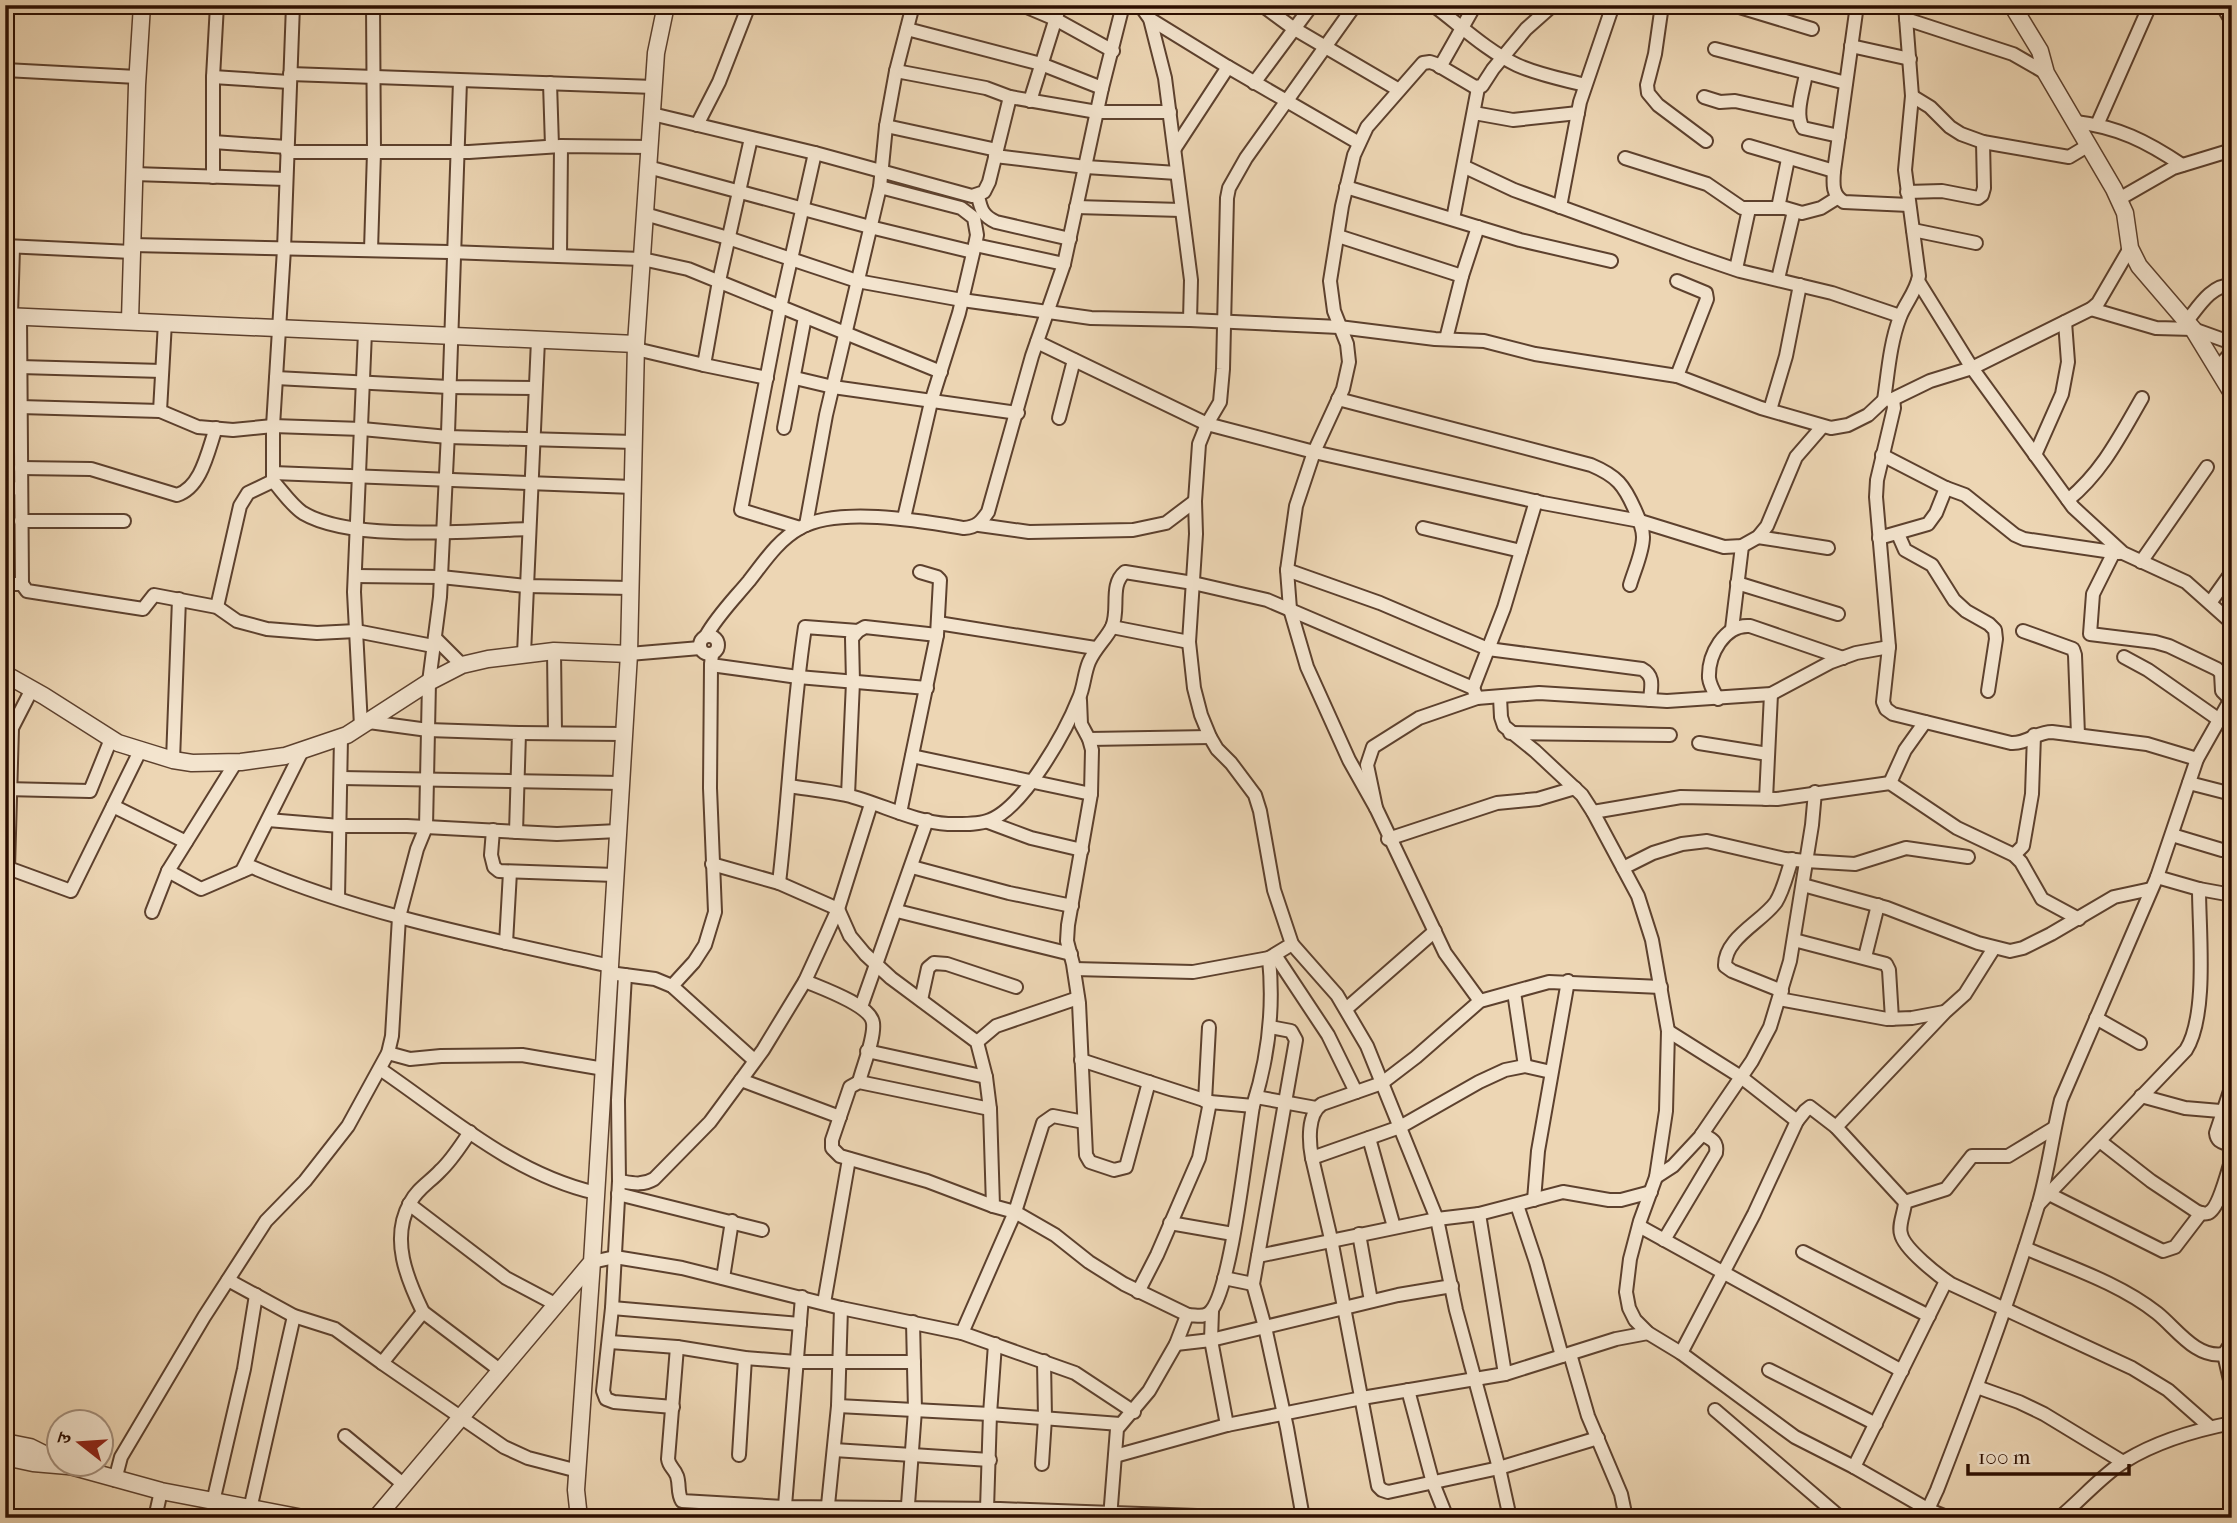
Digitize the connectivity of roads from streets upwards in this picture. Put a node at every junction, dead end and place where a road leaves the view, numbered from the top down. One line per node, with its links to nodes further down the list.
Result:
1 (142, 5): 49 (street)
2 (217, 5): 50 (street)
3 (293, 5): 51 (street)
4 (373, 5): 52 (street)
5 (666, 5): 58 (street)
6 (750, 5): 74 (street)
7 (913, 5): 34 (street)
8 (1022, 5): 28 (street)
9 (1060, 5): 28 (street)
10 (1124, 5): 39 (street)
11 (1262, 5): 33 (street)
12 (1312, 5): 33 (street)
13 (1433, 5): 32 (street)
14 (1475, 5): 32 (street)
15 (1553, 5): 40 (street)
16 (1613, 5): 57 (street)
17 (1662, 5): 79 (street)
18 (1733, 5): 35 (street)
19 (1857, 5): 36 (street)
20 (1905, 5): 30 (street)
21 (2012, 5): 48 (street)
22 (2150, 5): 75 (street)
23 (2184, 5): 24 (street)
24 (2189, 5)
25 (2222, 5): 31 (street)
26 (1142, 6): 29 (street)
27 (1353, 6): 37 (street)
28 (1055, 19): 39 (street); 42 (street)
29 (1150, 19): 43 (street); 67 (street)
30 (1906, 19): 41 (street); 48 (street)
31 (2232, 22)
32 (1462, 26): 40 (street); 44 (street)
33 (1293, 28): 37 (street); 55 (street)
34 (906, 29): 42 (street); 46 (street)
35 (1812, 29)
36 (1852, 46): 41 (street); 56 (street)
37 (1324, 47): 61 (street); 66 (street)
38 (1715, 49): 47 (street)
39 (1113, 51): 59 (street)
40 (1502, 57): 57 (street); 60 (street)
41 (1910, 59): 62 (street)
42 (1041, 64): 59 (street); 65 (street)
43 (1228, 67): 55 (street); 87 (street)
44 (1440, 67): 60 (street); 61 (street)
45 (5, 70): 49 (street)
46 (896, 72): 63 (street); 76 (street)
47 (1806, 73): 56 (street); 72 (street)
48 (2046, 73): 73 (street)
49 (137, 77): 103 (street)
50 (213, 77): 51 (street); 80 (street)
51 (290, 78): 52 (street); 88 (street)
52 (374, 78): 53 (street); 90 (street)
53 (460, 81): 54 (street); 91 (street)
54 (550, 83): 58 (street); 84 (street)
55 (1254, 83): 66 (street)
56 (1846, 83): 77 (street)
57 (1585, 85): 70 (street)
58 (654, 87): 71 (street)
59 (1102, 88): 68 (street)
60 (1478, 88): 69 (street)
61 (1399, 90): 82 (street)
62 (1912, 96): 81 (street); 111 (street)
63 (1010, 97): 65 (street); 93 (street)
64 (1704, 97): 72 (street)
65 (1030, 101): 68 (street)
66 (1286, 103): 82 (street); 159 (street)
67 (1170, 111): 68 (street); 87 (street)
68 (1097, 112): 98 (street)
69 (1474, 113): 70 (street); 99 (street)
70 (1578, 113): 114 (street)
71 (652, 114): 74 (street); 86 (street)
72 (1799, 115): 77 (street)
73 (2076, 122): 75 (street); 83 (street)
74 (697, 125): 78 (street)
75 (2097, 125): 96 (street)
76 (886, 127): 93 (street); 100 (street)
77 (1839, 136): 101 (street)
78 (751, 138): 92 (street); 108 (street)
79 (1706, 141)
80 (213, 142): 88 (street); 104 (street)
81 (1983, 142): 83 (street); 111 (street)
82 (1359, 143): 107 (street)
83 (2089, 145): 112 (street)
84 (556, 146): 86 (street); 91 (street); 136 (street)
85 (1749, 146): 95 (street)
86 (650, 147): 97 (street)
87 (1175, 148): 102 (street)
88 (287, 150): 90 (street); 105 (street)
89 (2232, 150): 96 (street)
90 (374, 152): 91 (street); 134 (street)
91 (459, 152): 135 (street)
92 (815, 153): 100 (street); 115 (street)
93 (996, 153): 98 (street); 109 (street)
94 (1625, 158): 117 (street)
95 (1787, 159): 101 (street); 116 (street)
96 (2182, 165): 112 (street)
97 (648, 167): 108 (street); 120 (street)
98 (1086, 167): 102 (street); 113 (street)
99 (1465, 167): 114 (street); 121 (street)
100 (883, 171): 106 (street); 109 (street)
101 (1834, 171): 110 (street)
102 (1177, 173): 118 (street)
103 (134, 174): 104 (street); 130 (street)
104 (213, 177): 105 (street)
105 (286, 179): 131 (street)
106 (880, 187): 122 (street); 132 (street)
107 (1346, 187): 121 (street); 125 (street)
108 (738, 192): 115 (street); 126 (street)
109 (978, 196): 127 (street)
110 (1837, 198): 111 (street); 119 (street)
111 (1908, 199): 124 (street)
112 (2119, 199): 133 (street)
113 (1076, 207): 118 (street); 127 (street)
114 (1560, 207): 141 (street)
115 (803, 208): 122 (street); 138 (street)
116 (1779, 208): 117 (street); 119 (street)
117 (1749, 209): 141 (street)
118 (1181, 210): 158 (street)
119 (1794, 211): 143 (street)
120 (645, 214): 126 (street); 137 (street)
121 (1453, 219): 123 (street)
122 (870, 227): 132 (street); 144 (street)
123 (1478, 227): 139 (street); 142 (street)
124 (1913, 230): 128 (street); 146 (street)
125 (1338, 236): 142 (street); 163 (street)
126 (728, 238): 138 (street); 147 (street)
127 (1070, 239): 140 (street)
128 (1976, 243)
129 (9, 246): 130 (street); 154 (street)
130 (132, 248): 131 (street); 157 (street)
131 (284, 248): 134 (street); 164 (street)
132 (974, 248): 140 (street); 150 (street)
133 (2130, 248): 152 (street); 162 (street)
134 (371, 250): 135 (street)
135 (455, 252): 136 (street); 167 (street)
136 (560, 256): 137 (street)
137 (642, 259): 147 (street); 172 (street)
138 (791, 259): 144 (street); 151 (street)
139 (1611, 261)
140 (1064, 264): 153 (street)
141 (1736, 269): 143 (street)
142 (1462, 276): 168 (street)
143 (1777, 279): 148 (street)
144 (857, 281): 150 (street); 166 (street)
145 (1677, 281): 182 (street)
146 (1918, 281): 155 (street); 179 (street)
147 (719, 282): 151 (street); 177 (street)
148 (1800, 285): 155 (street); 196 (street)
149 (2232, 285): 162 (street)
150 (961, 300): 153 (street); 181 (street)
151 (780, 308): 156 (street); 184 (street)
152 (2091, 309): 161 (street); 162 (street)
153 (1048, 312): 158 (street); 170 (street)
154 (12, 316): 157 (street); 176 (street)
155 (1900, 316): 193 (street)
156 (805, 317): 166 (street); 185 (street)
157 (130, 320): 160 (street)
158 (1190, 320): 159 (street)
159 (1225, 321): 163 (street); 200 (street)
160 (165, 322): 164 (street); 180 (street)
161 (2066, 322): 179 (street); 211 (street)
162 (2190, 325): 171 (street); 178 (street)
163 (1339, 327): 168 (street); 192 (street)
164 (280, 328): 165 (street); 183 (street)
165 (365, 331): 167 (street); 186 (street)
166 (845, 332): 181 (street); 188 (street)
167 (451, 336): 169 (street); 187 (street)
168 (1446, 339): 182 (street)
169 (538, 340): 172 (street); 189 (street)
170 (1037, 342): 175 (street); 198 (street)
171 (2232, 343)
172 (636, 347): 177 (street); 208 (street)
173 (2232, 352): 178 (street)
174 (5, 359): 176 (street)
175 (1074, 360): 199 (street); 200 (street)
176 (20, 363): 180 (street); 195 (street)
177 (705, 365): 184 (street)
178 (2217, 368): 190 (street)
179 (1972, 369): 193 (street); 211 (street)
180 (162, 371): 197 (street)
181 (941, 372): 194 (street)
182 (1677, 376): 196 (street)
183 (276, 378): 186 (street); 201 (street)
184 (767, 378): 230 (street)
185 (794, 378): 188 (street); 204 (street)
186 (363, 382): 187 (street); 205 (street)
187 (449, 387): 189 (street); 206 (street)
188 (833, 387): 194 (street); 230 (street)
189 (535, 388): 207 (street)
190 (2232, 393)
191 (2142, 398): 222 (street)
192 (1338, 399): 209 (street); 228 (street)
193 (1888, 399): 202 (street); 210 (street)
194 (931, 402): 198 (street); 225 (street)
195 (20, 407): 197 (street); 213 (street)
196 (1770, 410): 202 (street)
197 (160, 411): 203 (street)
198 (1018, 413): 229 (street)
199 (1059, 418)
200 (1207, 424): 209 (street); 223 (street)
201 (273, 426): 203 (street); 205 (street); 215 (street)
202 (1822, 427): 236 (street)
203 (216, 428): 213 (street)
204 (784, 428)
205 (362, 429): 206 (street); 214 (street)
206 (448, 437): 207 (street); 216 (street)
207 (533, 437): 208 (street); 217 (street)
208 (634, 442): 218 (street)
209 (1314, 452): 224 (street); 243 (street)
210 (1882, 455): 220 (street); 237 (street)
211 (2035, 455): 222 (street)
212 (2207, 467): 242 (street)
213 (21, 468): 219 (street)
214 (360, 476): 215 (street); 216 (street); 233 (street)
215 (273, 477): 233 (street); 257 (street)
216 (446, 480): 217 (street); 234 (street)
217 (531, 484): 218 (street); 232 (street)
218 (633, 486): 254 (street)
219 (21, 488): 221 (street); 226 (street)
220 (1946, 488): 235 (street); 241 (street)
221 (5, 489)
222 (2068, 500): 241 (street)
223 (1195, 501): 229 (street); 248 (street)
224 (1536, 501): 228 (street); 240 (street)
225 (904, 517): 229 (street); 230 (street)
226 (21, 521): 227 (street); 251 (street)
227 (124, 521)
228 (1640, 521): 238 (street); 252 (street)
229 (979, 525)
230 (803, 527): 273 (street)
231 (1423, 528): 240 (street)
232 (528, 529): 234 (street); 253 (street)
233 (357, 530): 234 (street); 246 (street)
234 (443, 531): 247 (street)
235 (1898, 534): 237 (street); 285 (street)
236 (1758, 537): 238 (street); 239 (street)
237 (1879, 538): 269 (street)
238 (1742, 546): 249 (street)
239 (1828, 548)
240 (1521, 551): 271 (street)
241 (2119, 553): 242 (street); 290 (street)
242 (2141, 562): 256 (street)
243 (1287, 570): 258 (street); 271 (street)
244 (920, 572): 262 (street)
245 (2232, 572): 256 (street)
246 (355, 576): 247 (street); 264 (street)
247 (441, 578): 253 (street); 267 (street)
248 (1193, 583): 258 (street); 261 (street); 268 (street)
249 (1737, 583): 259 (street); 263 (street)
250 (5, 584): 251 (street)
251 (22, 584): 255 (street)
252 (1630, 585)
253 (526, 586): 254 (street); 274 (street)
254 (631, 588): 275 (street)
255 (179, 599): 257 (street); 313 (street)
256 (2210, 603): 260 (street)
257 (216, 607): 264 (street)
258 (1290, 609): 286 (street); 333 (street)
259 (1838, 614)
260 (2232, 623)
261 (1112, 627): 268 (street); 270 (street)
262 (938, 629): 265 (street); 270 (street); 283 (street)
263 (1732, 629): 277 (street); 291 (street)
264 (356, 631): 267 (street); 295 (street)
265 (858, 631): 280 (street); 282 (street)
266 (2023, 631): 303 (street)
267 (434, 642): 278 (street); 281 (street)
268 (1189, 642): 305 (street)
269 (1889, 647): 277 (street); 294 (street)
270 (1095, 648): 288 (street)
271 (1488, 649): 286 (street); 292 (street)
272 (554, 651): 274 (street); 275 (street); 298 (street)
273 (707, 651): 275 (street); 280 (street); 353 (street)
274 (524, 654): 278 (street)
275 (629, 654): 300 (street)
276 (2124, 657): 293 (street)
277 (1843, 658): 287 (street)
278 (462, 665): 281 (street)
279 (5, 674): 284 (street)
280 (798, 677): 282 (street); 323 (street)
281 (429, 682): 295 (street); 296 (street)
282 (853, 682): 283 (street); 329 (street)
283 (927, 688): 312 (street)
284 (32, 689): 306 (street); 325 (street)
285 (1988, 691)
286 (1475, 693): 289 (street); 333 (street)
287 (1771, 694): 291 (street); 311 (street)
288 (1080, 696): 307 (street); 318 (street)
289 (1500, 697): 292 (street); 299 (street)
290 (2231, 698): 293 (street)
291 (1718, 699): 292 (street)
292 (1650, 700)
293 (2218, 719): 314 (street)
294 (1925, 722): 302 (street); 321 (street)
295 (365, 724): 296 (street); 304 (street)
296 (428, 730): 297 (street); 317 (street)
297 (519, 733): 298 (street); 319 (street)
298 (555, 733): 300 (street)
299 (1510, 733): 301 (street); 324 (street)
300 (624, 734): 320 (street)
301 (1670, 735)
302 (2034, 735): 303 (street); 349 (street)
303 (2078, 735): 314 (street)
304 (341, 737): 310 (street); 316 (street)
305 (1210, 737): 307 (street); 378 (street)
306 (111, 739): 309 (street); 325 (street)
307 (1089, 739): 327 (street)
308 (1699, 743): 311 (street)
309 (140, 751): 313 (street); 332 (street)
310 (302, 751): 315 (street); 336 (street)
311 (1768, 754): 330 (street)
312 (912, 756): 318 (street); 335 (street)
313 (173, 760): 315 (street)
314 (2197, 760): 322 (street)
315 (236, 762): 346 (street)
316 (341, 778): 317 (street); 339 (street)
317 (426, 779): 319 (street); 340 (street)
318 (1032, 781): 327 (street); 338 (street)
319 (518, 782): 320 (street); 343 (street)
320 (621, 783): 342 (street)
321 (1890, 783): 326 (street); 349 (street)
322 (2189, 783): 328 (street); 344 (street)
323 (789, 786): 329 (street); 362 (street)
324 (1575, 788): 334 (street); 345 (street)
325 (8, 789): 355 (street)
326 (1815, 792): 330 (street); 352 (street)
327 (1091, 794): 347 (street)
328 (2232, 794)
329 (848, 795): 331 (street)
330 (1766, 799): 334 (street)
331 (871, 804): 335 (street); 370 (street)
332 (113, 806): 346 (street); 355 (street)
333 (1376, 808): 345 (street)
334 (1593, 812): 356 (street)
335 (901, 813): 337 (street)
336 (268, 820): 339 (street); 358 (street)
337 (927, 820): 338 (street); 354 (street)
338 (988, 822): 347 (street)
339 (340, 826): 340 (street); 367 (street)
340 (426, 827): 341 (street); 373 (street)
341 (493, 830): 343 (street); 359 (street)
342 (618, 831): 343 (street); 360 (street)
343 (516, 832)
344 (2172, 835): 348 (street); 361 (street)
345 (1388, 839): 375 (street)
346 (186, 842): 357 (street)
347 (1082, 850): 369 (street)
348 (2222, 850)
349 (2014, 855): 374 (street)
350 (1968, 857): 352 (street)
351 (1792, 859): 352 (street); 356 (street); 392 (street)
352 (1806, 861): 363 (street)
353 (712, 864): 362 (street); 388 (street)
354 (912, 867): 369 (street); 371 (street)
355 (6, 868)
356 (1623, 868): 390 (street)
357 (168, 871): 358 (street); 372 (street)
358 (242, 871): 367 (street)
359 (510, 872): 360 (street); 377 (street)
360 (615, 876): 385 (street)
361 (2157, 877): 364 (street); 365 (street)
362 (779, 883): 370 (street)
363 (1803, 885): 368 (street); 376 (street)
364 (2151, 889): 374 (street); 399 (street)
365 (2199, 889): 366 (street); 422 (street)
366 (2232, 895)
367 (338, 898): 373 (street)
368 (1878, 905): 379 (street); 382 (street)
369 (1072, 906): 380 (street)
370 (838, 909): 383 (street); 386 (street)
371 (897, 911): 380 (street); 383 (street)
372 (152, 912)
373 (399, 916): 377 (street); 407 (street)
374 (2079, 919): 379 (street)
375 (1434, 931): 395 (street); 397 (street)
376 (1794, 940): 382 (street); 392 (street)
377 (506, 943): 385 (street)
378 (1292, 944): 381 (street); 397 (street)
379 (1994, 948): 398 (street)
380 (1071, 954): 384 (street)
381 (1272, 957): 384 (street); 402 (street); 421 (street)
382 (1865, 957): 400 (street)
383 (878, 965): 394 (street); 396 (street)
384 (1074, 969): 393 (street)
385 (615, 971): 388 (street); 412 (street); 444 (street)
386 (805, 981): 396 (street); 408 (street)
387 (1568, 981): 390 (street); 391 (street); 413 (street)
388 (672, 986): 408 (street)
389 (1016, 987): 394 (street)
390 (1661, 987): 403 (street)
391 (1514, 992): 395 (street); 410 (street)
392 (1781, 995): 400 (street); 415 (street)
393 (1078, 998): 404 (street); 409 (street)
394 (921, 1000): 404 (street)
395 (1480, 1001): 419 (street)
396 (861, 1007): 406 (street)
397 (1346, 1009): 419 (street)
398 (1945, 1012): 400 (street); 433 (street)
399 (2096, 1018): 405 (street); 434 (street)
400 (1892, 1019)
401 (1209, 1027): 423 (street)
402 (1270, 1027): 424 (street); 425 (street)
403 (1668, 1031): 415 (street); 443 (street)
404 (977, 1042): 414 (street)
405 (2140, 1043)
406 (867, 1051): 414 (street); 417 (street)
407 (388, 1053): 411 (street); 412 (street)
408 (754, 1060): 416 (street)
409 (1081, 1060): 418 (street); 431 (street)
410 (1525, 1066): 413 (street); 432 (street)
411 (380, 1069): 435 (street); 475 (street)
412 (604, 1069): 446 (street)
413 (1550, 1072): 448 (street)
414 (986, 1077): 427 (street)
415 (1741, 1077): 430 (street); 436 (street)
416 (741, 1080): 429 (street); 444 (street)
417 (859, 1082): 427 (street); 429 (street)
418 (1149, 1082): 423 (street); 431 (street)
419 (1382, 1083): 421 (street); 432 (street)
420 (2232, 1085): 428 (street)
421 (1356, 1092): 426 (street)
422 (2141, 1096): 428 (street); 438 (street)
423 (1207, 1101): 424 (street); 459 (street)
424 (1254, 1102): 425 (street); 463 (street)
425 (1285, 1102): 426 (street); 469 (street)
426 (1315, 1108): 440 (street)
427 (989, 1109): 453 (street)
428 (2227, 1111): 439 (street)
429 (840, 1117): 442 (street)
430 (1797, 1121): 433 (street); 472 (street)
431 (1084, 1122): 454 (street)
432 (1400, 1127): 437 (street); 457 (street)
433 (1836, 1127): 449 (street)
434 (2054, 1128): 449 (street); 452 (street)
435 (470, 1132): 446 (street); 450 (street)
436 (1702, 1133): 443 (street); 466 (street)
437 (1368, 1138): 440 (street); 461 (street)
438 (2101, 1142): 447 (street); 455 (street)
439 (2232, 1146)
440 (1312, 1158): 465 (street)
441 (2232, 1158): 455 (street)
442 (849, 1159): 453 (street); 483 (street)
443 (1656, 1177): 445 (street)
444 (618, 1187): 458 (street); 470 (street)
445 (1651, 1192): 448 (street); 460 (street)
446 (596, 1193): 471 (street)
447 (2049, 1194): 452 (street); 455 (street)
448 (1534, 1200): 451 (street)
449 (1905, 1202): 476 (street)
450 (409, 1203): 484 (street); 490 (street)
451 (1517, 1205): 456 (street); 507 (street)
452 (2038, 1205): 467 (street)
453 (993, 1206): 454 (street)
454 (1015, 1212): 479 (street); 497 (street)
455 (2201, 1213)
456 (1479, 1214): 457 (street); 517 (street)
457 (1437, 1219): 461 (street); 478 (street)
458 (732, 1221): 462 (street); 473 (street)
459 (1170, 1223): 463 (street); 479 (street)
460 (1639, 1226): 466 (street); 498 (street)
461 (1394, 1227): 464 (street)
462 (762, 1230)
463 (1233, 1234): 474 (street)
464 (1359, 1234): 465 (street); 482 (street)
465 (1331, 1239): 469 (street); 485 (street)
466 (1664, 1240): 472 (street)
467 (2025, 1248): 488 (street); 506 (street)
468 (1803, 1252): 493 (street)
469 (1258, 1256): 477 (street)
470 (615, 1257): 471 (street); 473 (street); 486 (street)
471 (592, 1262): 484 (street); 552 (street)
472 (1722, 1273): 505 (street); 516 (street)
473 (723, 1278): 481 (street)
474 (1224, 1278): 477 (street); 489 (street)
475 (228, 1280): 480 (street); 554 (street)
476 (1946, 1281): 488 (street); 493 (street)
477 (1253, 1284): 496 (street)
478 (1452, 1286): 482 (street); 518 (street)
479 (1139, 1292): 492 (street)
480 (256, 1295): 491 (street); 558 (street)
481 (802, 1297): 483 (street); 495 (street)
482 (1371, 1301): 485 (street)
483 (824, 1303): 487 (street)
484 (557, 1306): 515 (street)
485 (1344, 1307): 496 (street); 522 (street)
486 (612, 1308): 495 (street); 500 (street)
487 (841, 1308): 494 (street); 513 (street)
488 (2006, 1309): 519 (street); 536 (street)
489 (1212, 1311): 492 (street); 499 (street)
490 (423, 1312): 512 (street); 515 (street)
491 (294, 1315): 512 (street); 563 (street)
492 (1188, 1315): 503 (street)
493 (1929, 1316): 516 (street)
494 (913, 1322): 497 (street); 511 (street)
495 (800, 1324): 510 (street)
496 (1265, 1327): 499 (street); 529 (street)
497 (962, 1333): 502 (street)
498 (1648, 1333): 505 (street); 507 (street)
499 (1211, 1340): 503 (street); 535 (street)
500 (610, 1342): 504 (street); 524 (street)
501 (2232, 1342): 506 (street)
502 (995, 1344): 509 (street); 528 (street)
503 (1176, 1344): 527 (street)
504 (677, 1347): 508 (street); 524 (street)
505 (1681, 1353): 550 (street)
506 (2224, 1354): 520 (street)
507 (1566, 1355): 517 (street); 538 (street)
508 (745, 1358): 510 (street); 542 (street)
509 (1044, 1361): 527 (street); 531 (street)
510 (796, 1362): 513 (street); 561 (street)
511 (914, 1362): 513 (street); 525 (street)
512 (382, 1363): 530 (street)
513 (840, 1363): 523 (street)
514 (1769, 1370): 534 (street)
515 (501, 1371): 530 (street)
516 (1902, 1371): 534 (street)
517 (1505, 1374): 518 (street)
518 (1475, 1379): 521 (street); 551 (street)
519 (1977, 1387): 547 (street); 564 (street)
520 (2232, 1389)
521 (1408, 1390): 522 (street); 555 (street)
522 (1362, 1398): 529 (street); 555 (street)
523 (838, 1406): 525 (street); 540 (street)
524 (673, 1407): 561 (street)
525 (915, 1410): 528 (street); 543 (street)
526 (1715, 1410): 575 (street)
527 (1134, 1412): 533 (street)
528 (990, 1414): 531 (street); 546 (street)
529 (1283, 1414): 535 (street); 571 (street)
530 (462, 1418): 552 (street); 556 (street)
531 (1045, 1418): 533 (street); 549 (street)
532 (2232, 1423): 536 (street)
533 (1120, 1424): 544 (street)
534 (1876, 1424): 550 (street)
535 (1227, 1425): 544 (street)
536 (2210, 1427): 547 (street)
537 (345, 1436): 556 (street)
538 (1598, 1438): 551 (street); 574 (street)
539 (5, 1442): 541 (street)
540 (834, 1450): 543 (street); 559 (street)
541 (46, 1455)
542 (739, 1455)
543 (912, 1456): 546 (street); 562 (street)
544 (1115, 1456): 565 (street)
545 (5, 1457): 548 (street)
546 (989, 1460): 560 (street)
547 (2123, 1462): 577 (street)
548 (46, 1463)
549 (1042, 1464)
550 (1854, 1467): 564 (street)
551 (1499, 1468): 555 (street); 573 (street)
552 (578, 1471): 569 (street)
553 (109, 1478): 554 (street)
554 (115, 1480): 557 (street)
555 (1433, 1483): 572 (street)
556 (404, 1484): 568 (street)
557 (160, 1492): 558 (street); 566 (street)
558 (213, 1502): 563 (street)
559 (828, 1506): 561 (street); 562 (street)
560 (987, 1509): 562 (street); 565 (street)
561 (784, 1512)
562 (907, 1513)
563 (249, 1514): 567 (street)
564 (1927, 1514): 576 (street)
565 (1111, 1516): 570 (street)
566 (155, 1518)
567 (303, 1518)
568 (376, 1518)
569 (579, 1518)
570 (1253, 1518)
571 (1303, 1518)
572 (1447, 1518)
573 (1510, 1518)
574 (1626, 1518)
575 (1841, 1518)
576 (1949, 1518)
577 (2059, 1518)

